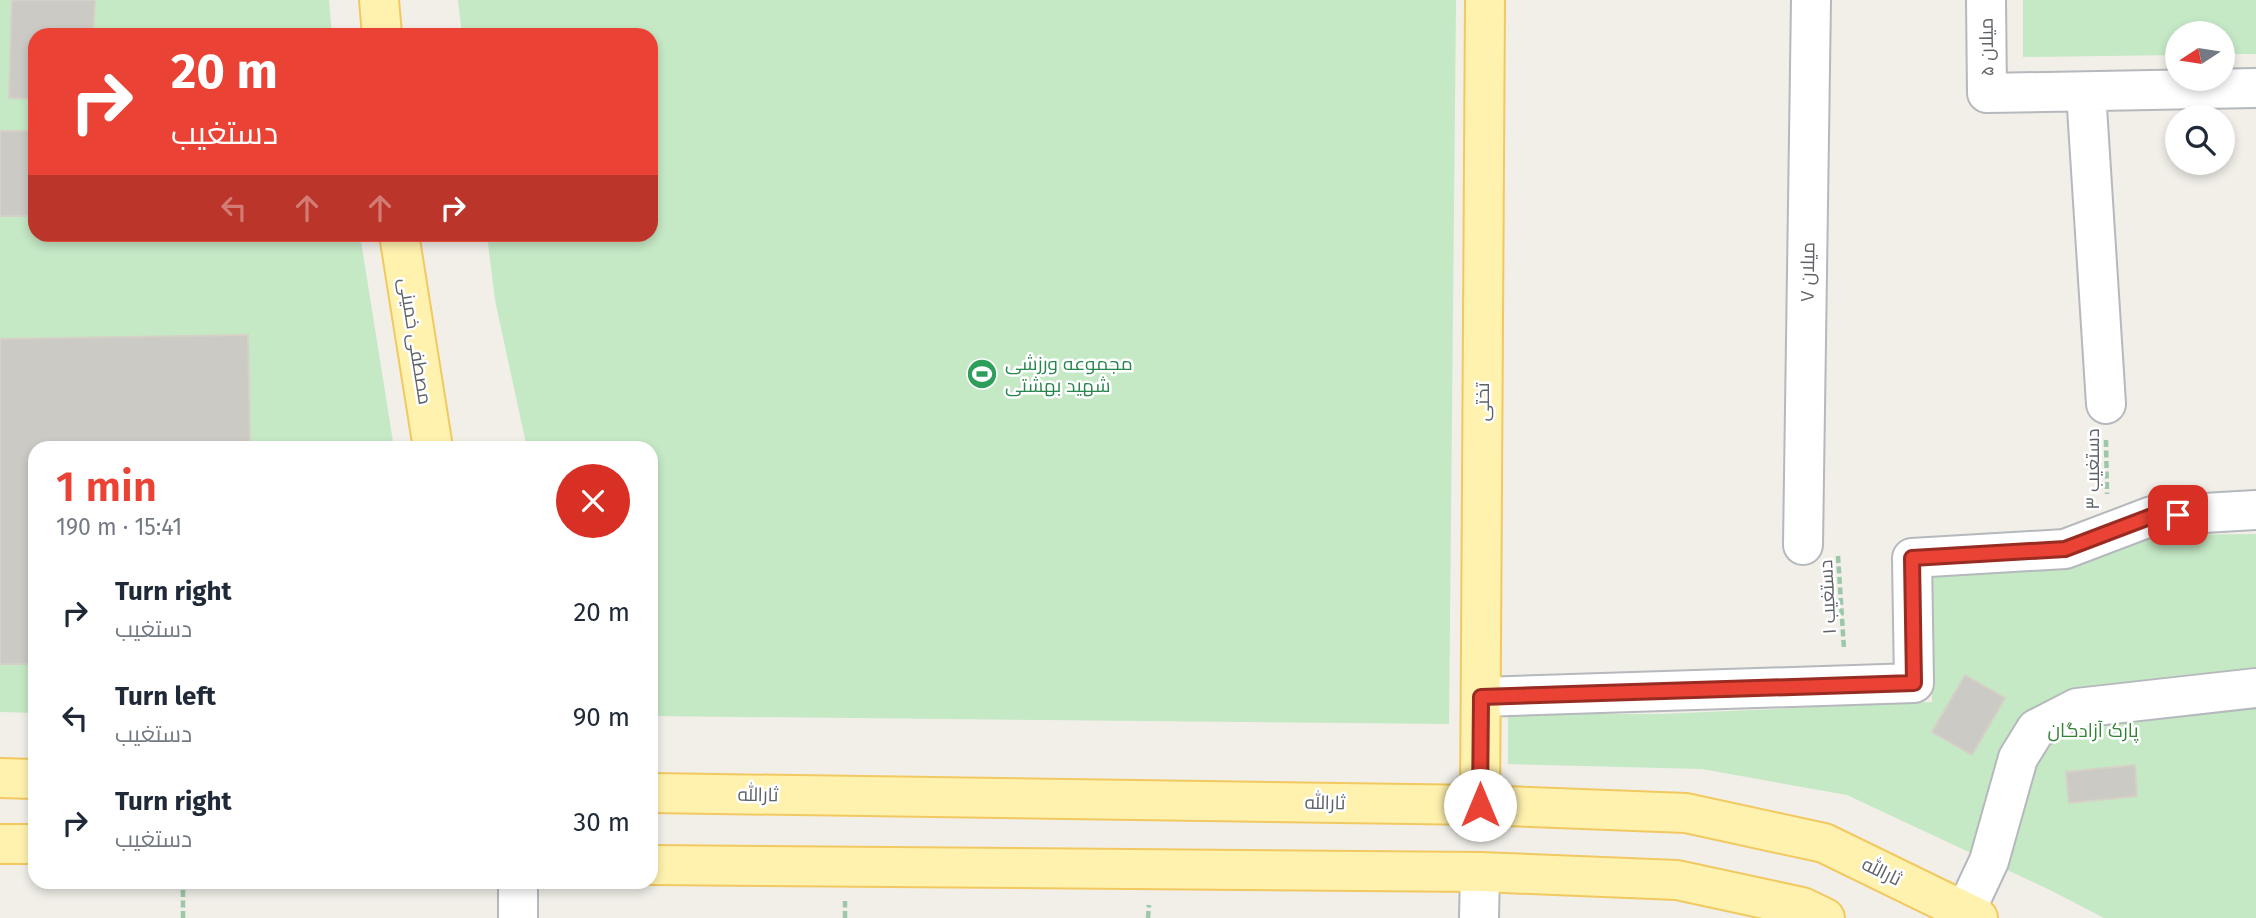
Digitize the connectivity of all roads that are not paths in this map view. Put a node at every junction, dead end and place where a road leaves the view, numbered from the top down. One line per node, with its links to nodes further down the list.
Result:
1 (379, 0): 5 (main road)
2 (1485, 0): 14 (main road, تختی)
3 (1811, 0): 12 (street, میلان ۷)
4 (1986, 0): 7 (street, میلان ۵)
5 (381, 28)
6 (2256, 88): 7 (street)
7 (2086, 92): 9 (street)
8 (400, 242): 10 (main road, مصطفی خمینی)
9 (2106, 404)
10 (432, 441)
11 (2256, 510): 14 (street)
12 (1803, 545)
13 (2256, 688): 24 (street)
14 (1481, 697): 18 (main road, تختی)
15 (0, 778): 16 (main road)
16 (28, 779)
17 (658, 793): 18 (main road, ثارالله)
18 (1480, 805): 24 (main road, ثارالله)
19 (0, 844): 20 (main road)
20 (28, 844)
21 (658, 865): 22 (main road)
22 (1480, 872): 26 (street); 27 (main road)
23 (518, 889): 25 (street)
24 (1971, 915)
25 (518, 918)
26 (1479, 918)
27 (1825, 918)

